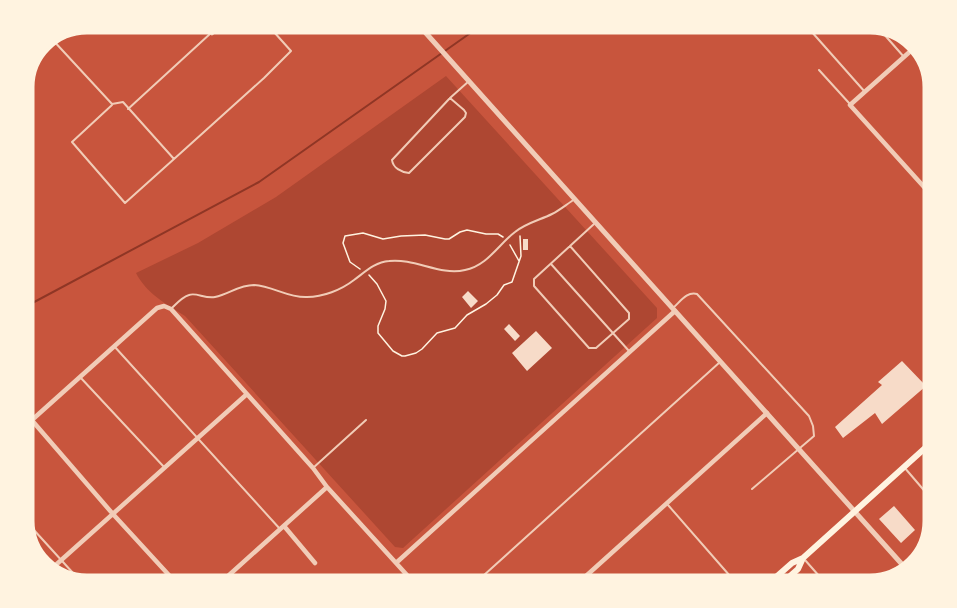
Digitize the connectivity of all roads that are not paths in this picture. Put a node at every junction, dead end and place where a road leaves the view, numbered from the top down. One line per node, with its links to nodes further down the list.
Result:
1 (212, 33): 15 (lane)
2 (275, 33): 16 (lane)
3 (425, 33): 10 (street)
4 (813, 33): 11 (lane)
5 (884, 35): 8 (lane)
6 (56, 43): 13 (lane)
7 (910, 51): 8 (street)
8 (904, 57): 11 (street)
9 (819, 70): 14 (lane)
10 (469, 81): 12 (lane); 18 (street)
11 (865, 92): 14 (street)
12 (450, 98): 12 (lane)
13 (112, 105): 15 (lane); 16 (lane)
14 (850, 105): 17 (street)
15 (128, 109): 16 (lane)
16 (174, 159)
17 (924, 187)
18 (575, 198): 19 (street); 22 (lane)
19 (597, 223): 20 (lane); 23 (street)
20 (570, 246): 21 (lane); 24 (lane)
21 (551, 264): 24 (lane); 24 (lane)
22 (171, 309): 25 (street); 29 (street)
23 (674, 310): 26 (street); 27 (street); 35 (lane)
24 (613, 333): 26 (lane)
25 (114, 346): 28 (street); 34 (lane)
26 (630, 352): 51 (street)
27 (721, 362): 30 (street); 58 (lane)
28 (80, 377): 31 (street); 38 (lane)
29 (247, 394): 34 (street); 39 (street)
30 (767, 413): 35 (street); 43 (street)
31 (33, 419)
32 (366, 420): 39 (lane)
33 (33, 421): 45 (street)
34 (197, 438): 38 (street); 46 (lane)
35 (800, 448): 41 (lane); 44 (street)
36 (924, 449): 37 (main road)
37 (904, 467): 42 (lane); 44 (main road)
38 (164, 468): 45 (street)
39 (313, 468): 40 (street)
40 (327, 487): 46 (street); 51 (street)
41 (752, 489)
42 (924, 490)
43 (667, 504): 59 (street); 60 (lane)
44 (854, 512): 48 (main road); 53 (street)
45 (112, 513): 49 (street); 55 (street)
46 (282, 528): 50 (street); 56 (street)
47 (34, 530): 49 (lane)
48 (803, 558): 61 (main road); 62 (main road); 63 (lane)
49 (61, 560): 52 (street); 54 (lane)
50 (315, 563)
51 (396, 563): 57 (street)
52 (56, 565)
53 (902, 565)
54 (73, 573)
55 (169, 575)
56 (229, 575)
57 (407, 575)
58 (484, 575)
59 (587, 575)
60 (729, 575)
61 (778, 575)
62 (791, 575)
63 (818, 575)

